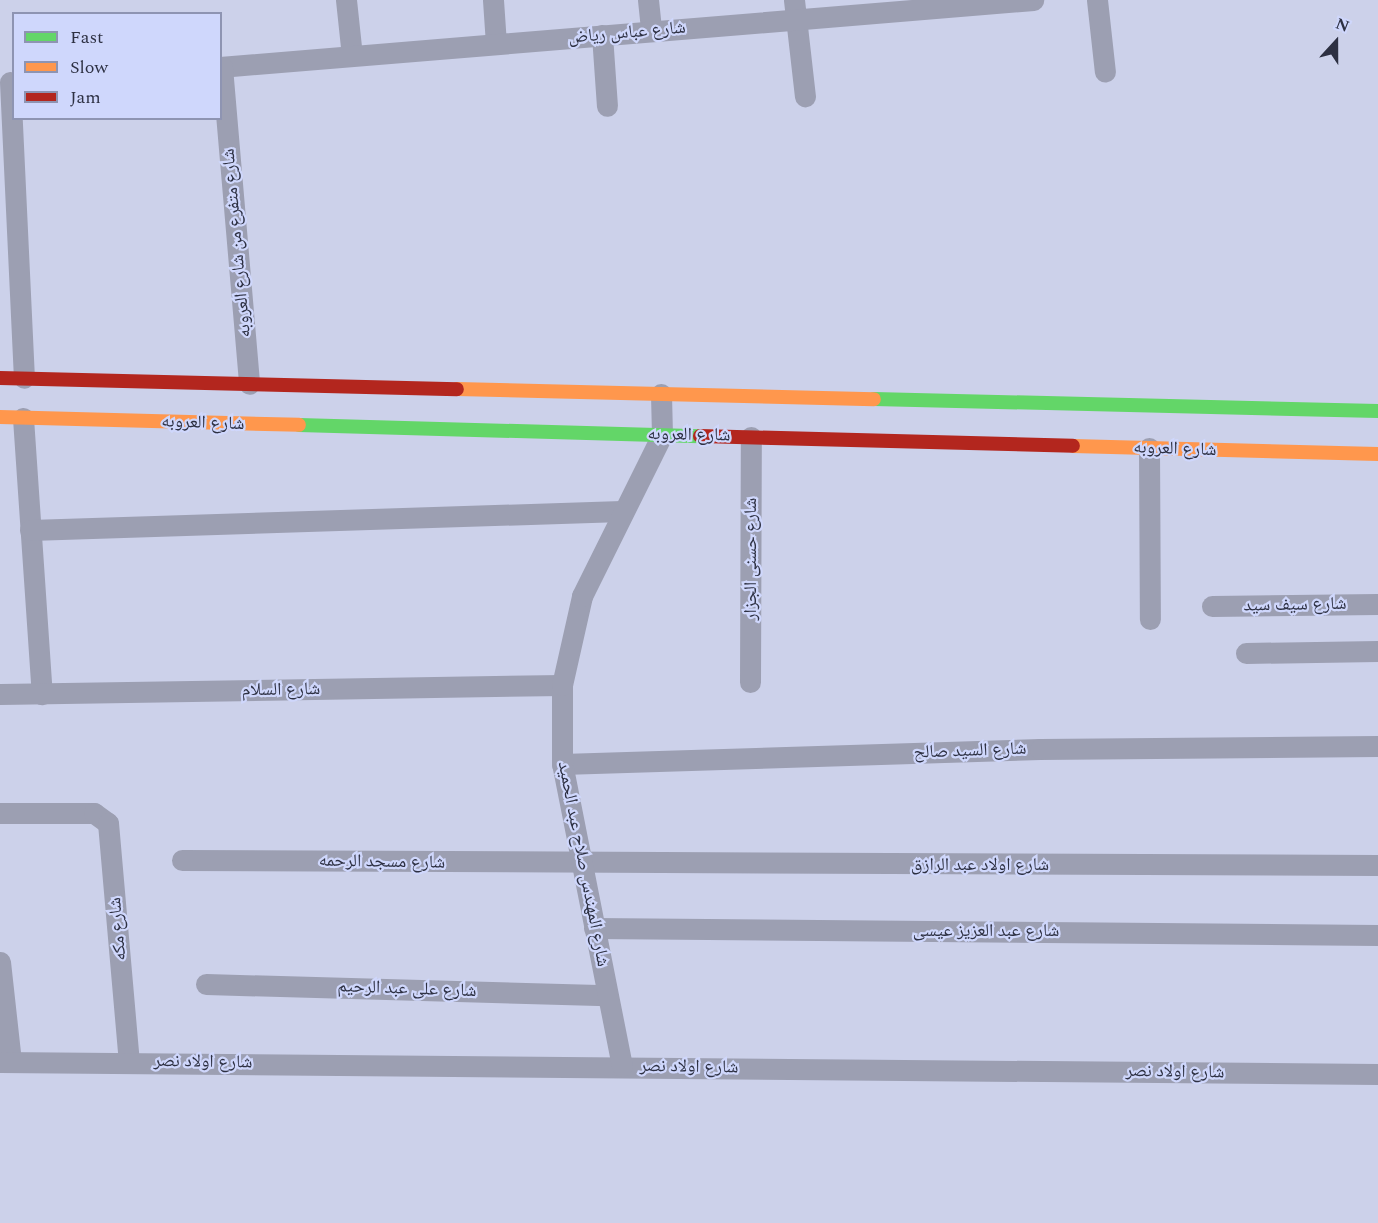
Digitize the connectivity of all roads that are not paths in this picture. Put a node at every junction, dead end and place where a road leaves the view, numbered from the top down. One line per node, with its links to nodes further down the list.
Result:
1 (346, 0): 11 (street)
2 (493, 0): 10 (street)
3 (648, 0): 8 (street)
4 (1033, 0): 6 (street, شارع عباس رياض)
5 (1097, 0): 13 (street)
6 (944, 4): 7 (street, شارع عباس رياض)
7 (795, 10): 8 (street, شارع عباس رياض); 16 (street)
8 (651, 31): 9 (street, شارع عباس رياض)
9 (602, 35): 10 (street, شارع عباس رياض); 17 (street)
10 (496, 44): 11 (street, شارع عباس رياض)
11 (352, 56): 12 (street, شارع عباس رياض)
12 (222, 67)
13 (1105, 72)
14 (222, 78): 20 (street, شارع متفرع من شارع العروبه)
15 (8, 82): 19 (street)
16 (805, 96)
17 (607, 106)
18 (0, 378): 19 (street)
19 (24, 378): 20 (street)
20 (249, 384): 21 (street)
21 (661, 394): 22 (street); 25 (street, شارع المهندس صلاح عبد الحميد)
22 (1378, 411)
23 (0, 417): 24 (street, شارع العروبه)
24 (22, 418): 25 (street, شارع العروبه); 30 (street)
25 (662, 435): 26 (street, شارع العروبه); 29 (street, شارع المهندس صلاح عبد الحميد)
26 (751, 437): 27 (street, شارع العروبه); 36 (street, شارع حسنى الجزار)
27 (1149, 448): 28 (street, شارع العروبه); 33 (street)
28 (1378, 454)
29 (622, 511): 30 (street); 37 (street, شارع المهندس صلاح عبد الحميد)
30 (30, 530): 39 (street)
31 (1378, 604): 32 (street, شارع سيف سيد)
32 (1212, 606)
33 (1150, 619)
34 (1378, 651): 35 (street)
35 (1246, 653)
36 (750, 682)
37 (562, 685): 39 (street, شارع السلام); 41 (street, شارع المهندس صلاح عبد الحميد)
38 (0, 694): 39 (street, شارع السلام)
39 (42, 694)
40 (1378, 746): 41 (street, شارع السيد صالح)
41 (562, 764): 44 (street, شارع المهندس صلاح عبد الحميد)
42 (0, 813): 52 (street, شارع مكه)
43 (182, 860): 44 (street, شارع مسجد الرحمه)
44 (582, 864): 45 (street, شارع اولاد عبد الرازق); 46 (street, شارع المهندس صلاح عبد الحميد)
45 (1378, 865)
46 (594, 928): 47 (street, شارع عبد العزيز عيسى); 50 (street, شارع المهندس صلاح عبد الحميد)
47 (1378, 935)
48 (0, 962): 51 (street)
49 (206, 984): 50 (street, شارع على عبد الرحيم)
50 (607, 995): 53 (street, شارع المهندس صلاح عبد الحميد)
51 (5, 1061): 52 (street, شارع اولاد نصر)
52 (129, 1061): 53 (street, شارع اولاد نصر)
53 (622, 1066): 54 (street, شارع اولاد نصر)
54 (1378, 1074)

